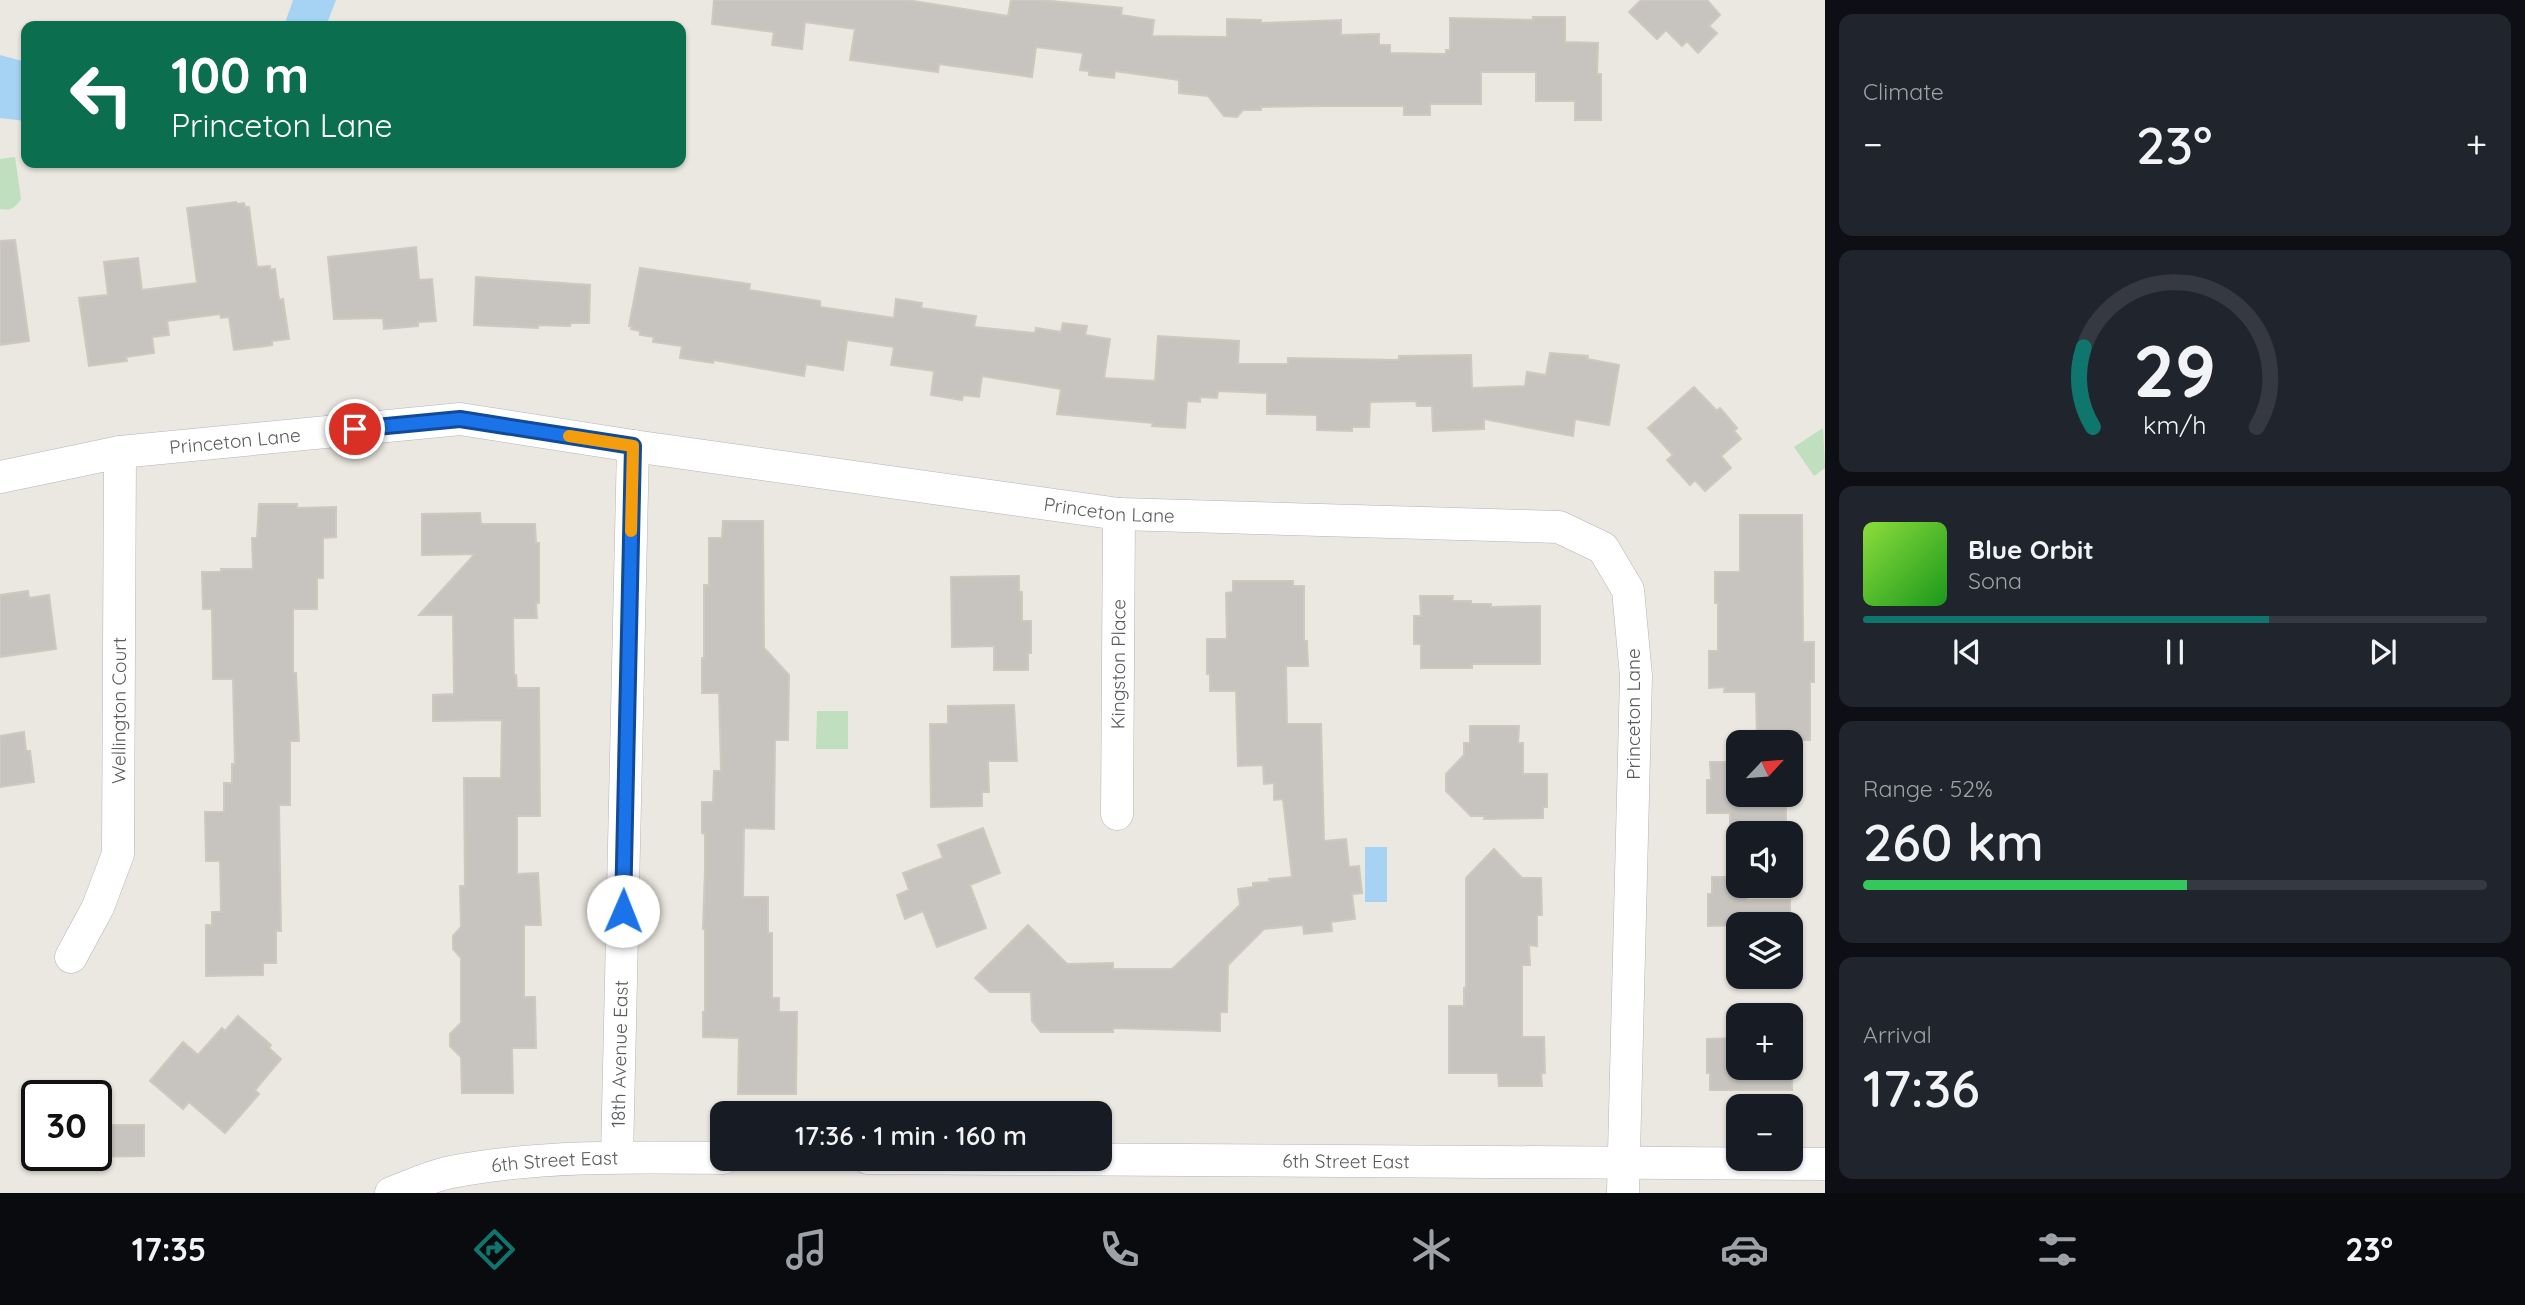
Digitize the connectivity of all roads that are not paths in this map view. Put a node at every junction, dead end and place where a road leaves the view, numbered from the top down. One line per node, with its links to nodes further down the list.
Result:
1 (633, 446): 2 (street, Princeton Lane); 4 (street, Princeton Lane); 7 (street, 18th Avenue East)
2 (120, 452): 3 (street, Princeton Lane); 6 (street, Wellington Court)
3 (0, 477)
4 (1119, 514): 5 (street, Kingston Place); 11 (street, Princeton Lane)
5 (1117, 814)
6 (71, 957)
7 (617, 1157): 8 (street, 6th Street East); 12 (street, 6th Street East)
8 (710, 1158)
9 (1112, 1164): 11 (street, 6th Street East)
10 (1825, 1164): 11 (street, 6th Street East)
11 (1623, 1178)
12 (391, 1193)

